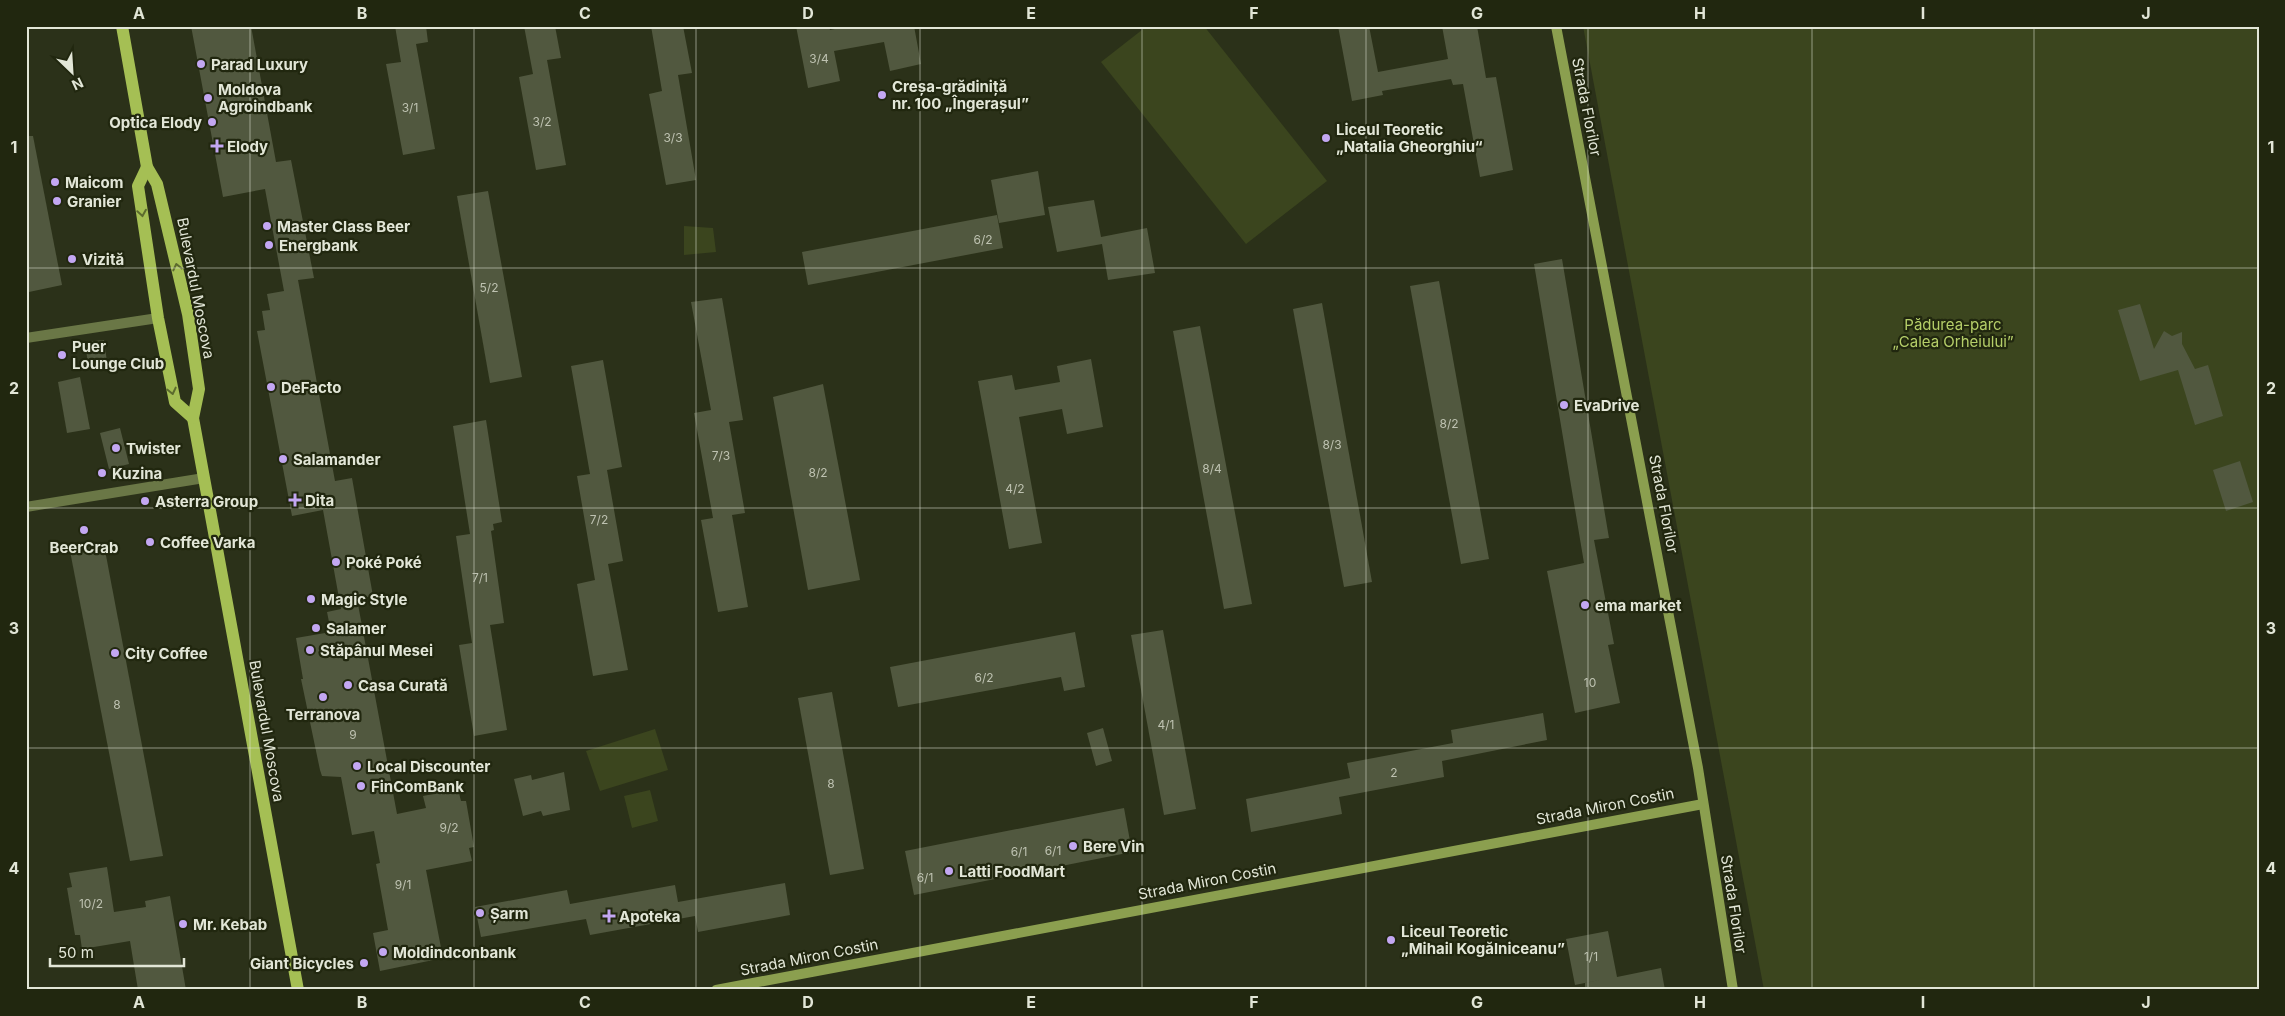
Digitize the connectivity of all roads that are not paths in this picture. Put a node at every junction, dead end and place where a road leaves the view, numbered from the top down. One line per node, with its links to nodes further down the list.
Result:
1 (1556, 26): 9 (street, Strada Florilor)
2 (121, 28): 3 (main road, Bulevardul Moscova)
3 (147, 167): 4 (main road, one-way to 4); 6 (main road, Bulevardul Moscova, one-way to 3)
4 (158, 318): 5 (street); 6 (main road, one-way to 6)
5 (26, 338)
6 (192, 418): 7 (main road, Bulevardul Moscova)
7 (204, 478): 8 (street); 10 (main road, Bulevardul Moscova)
8 (26, 508)
9 (1703, 804): 11 (street, Strada Miron Costin); 12 (street, Strada Florilor)
10 (298, 990)
11 (716, 990)
12 (1733, 990)

